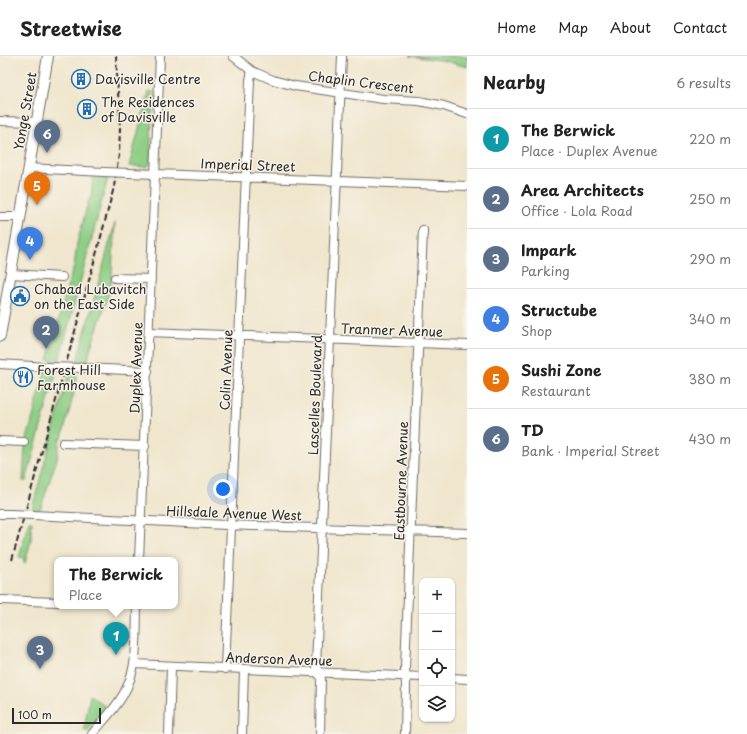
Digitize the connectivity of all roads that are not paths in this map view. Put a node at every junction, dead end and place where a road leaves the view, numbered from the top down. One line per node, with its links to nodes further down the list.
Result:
1 (48, 56): 9 (main road, Yonge Street)
2 (160, 56): 11 (street, Duplex Avenue)
3 (233, 56): 5 (street, Chaplin Crescent)
4 (342, 56): 6 (street, Lascelles Boulevard)
5 (252, 71): 6 (street, Chaplin Crescent); 12 (street, Colin Avenue)
6 (340, 93): 7 (street, Chaplin Crescent); 13 (street, Lascelles Boulevard)
7 (467, 114)
8 (0, 121): 9 (street)
9 (36, 122): 10 (main road, Yonge Street)
10 (28, 168): 11 (street, Imperial Street, bridge); 16 (main road, Yonge Street)
11 (155, 174): 12 (street, Imperial Street); 21 (street, Duplex Avenue)
12 (245, 177): 13 (street, Imperial Street); 25 (street, Colin Avenue)
13 (336, 180): 14 (street, Imperial Street); 26 (street, Lascelles Boulevard)
14 (467, 186)
15 (0, 217): 16 (street)
16 (20, 217): 18 (main road, Yonge Street)
17 (423, 230): 27 (street, Eastbourne Avenue)
18 (11, 274): 19 (street); 22 (main road, Yonge Street)
19 (62, 276)
20 (115, 278): 21 (street)
21 (151, 279): 23 (street, Duplex Avenue)
22 (3, 300): 24 (main road, Yonge Street)
23 (149, 332): 25 (street, Tranmer Avenue); 30 (street, Duplex Avenue)
24 (0, 336)
25 (240, 336): 26 (street, Tranmer Avenue); 37 (street, Colin Avenue)
26 (330, 340): 27 (street, Tranmer Avenue); 38 (street, Lascelles Boulevard)
27 (418, 342): 28 (street, Tranmer Avenue); 39 (street, Eastbourne Avenue)
28 (467, 345)
29 (0, 364): 30 (street, bridge)
30 (148, 371): 34 (street, Duplex Avenue)
31 (0, 440): 32 (street)
32 (24, 442)
33 (63, 443): 34 (street)
34 (145, 446): 36 (street, Duplex Avenue)
35 (0, 514): 36 (street, Hillsdale Avenue West, bridge)
36 (142, 520): 37 (street, Hillsdale Avenue West); 41 (street, Duplex Avenue)
37 (232, 525): 38 (street, Hillsdale Avenue West); 47 (street, Colin Avenue)
38 (322, 528): 39 (street, Hillsdale Avenue West); 49 (street, Lascelles Boulevard)
39 (411, 532): 40 (street, Hillsdale Avenue West); 50 (street, Eastbourne Avenue)
40 (467, 533)
41 (139, 557)
42 (0, 600): 43 (street)
43 (54, 602)
44 (137, 609): 45 (street)
45 (134, 664): 46 (street, Anderson Avenue); 54 (street)
46 (171, 666): 47 (street, Anderson Avenue); 55 (street)
47 (226, 669): 48 (street, Anderson Avenue)
48 (244, 670): 49 (street, Anderson Avenue); 56 (street)
49 (319, 672): 50 (street, Anderson Avenue); 57 (street, Lascelles Boulevard)
50 (406, 676): 51 (street, Anderson Avenue); 58 (street, Eastbourne Avenue)
51 (419, 677)
52 (455, 678): 53 (street)
53 (467, 679)
54 (92, 734)
55 (169, 734)
56 (242, 734)
57 (320, 734)
58 (405, 734)

